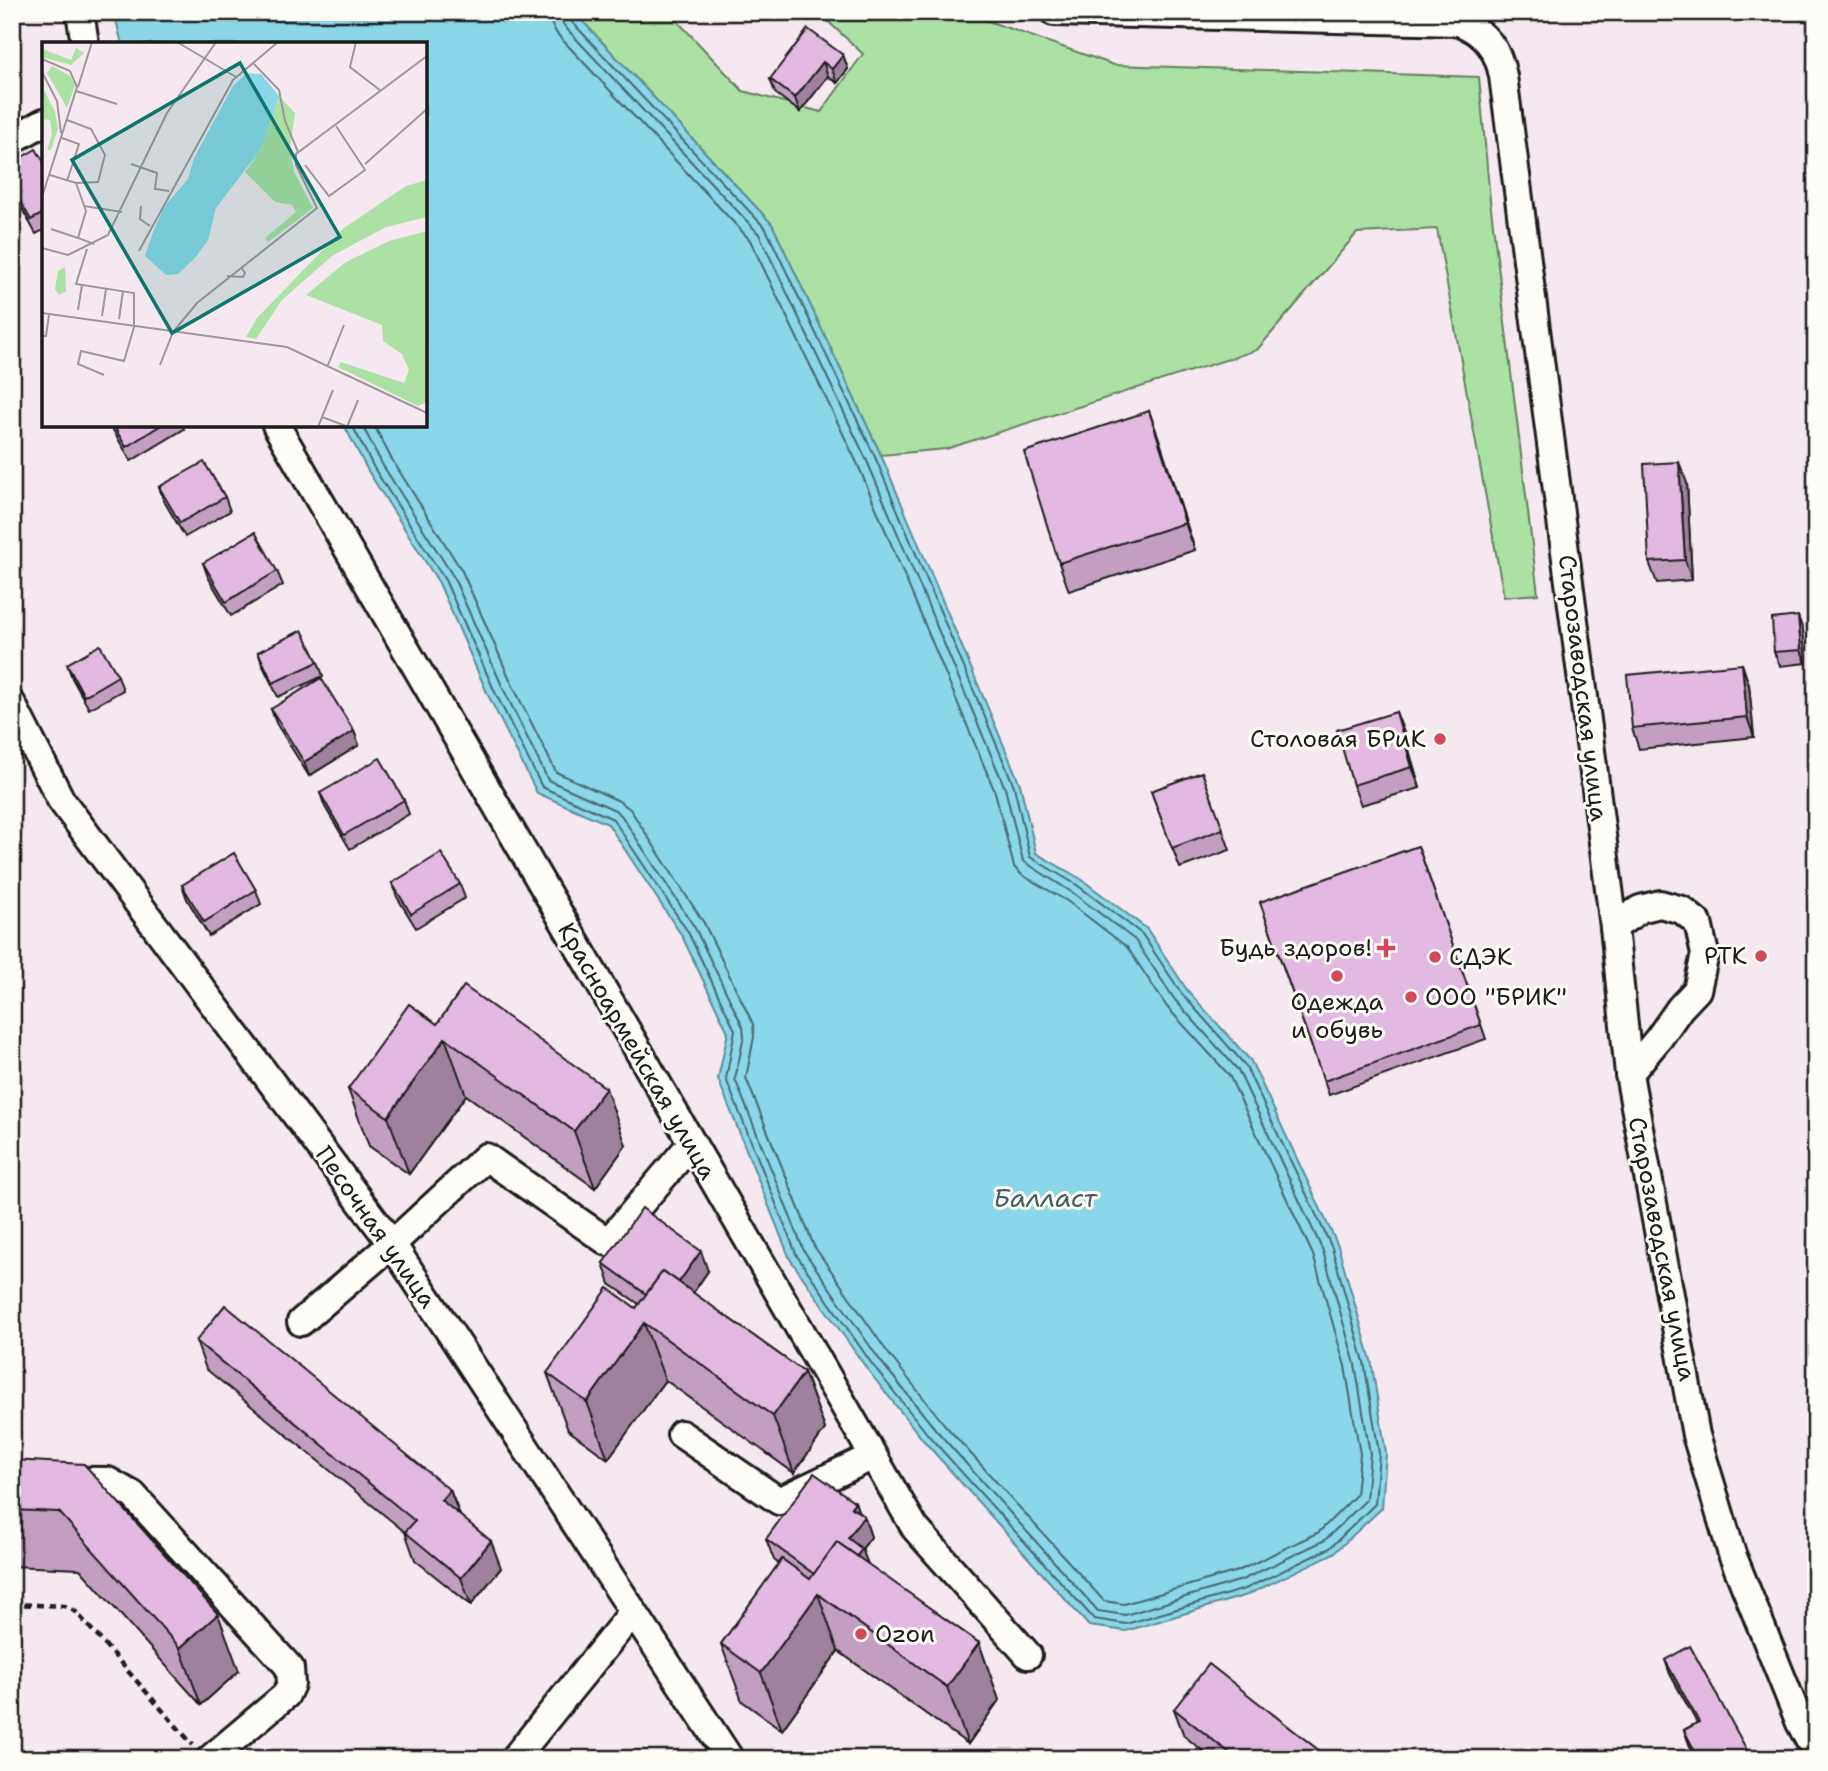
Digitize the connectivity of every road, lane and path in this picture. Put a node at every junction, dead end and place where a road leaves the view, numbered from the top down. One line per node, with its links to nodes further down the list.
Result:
1 (80, 12): 3 (street)
2 (1054, 12): 8 (street, Старозаводская улица)
3 (85, 42)
4 (42, 123): 5 (street)
5 (12, 140)
6 (277, 427): 10 (street, Красноармейская улица)
7 (12, 704): 11 (street, Песочная улица)
8 (1614, 927): 9 (street, Старозаводская улица); 9 (street)
9 (1629, 1074): 20 (street, Старозаводская улица)
10 (691, 1144): 11 (street); 14 (street, Красноармейская улица)
11 (392, 1244): 12 (street); 17 (street, Песочная улица)
12 (301, 1322)
13 (681, 1434): 14 (street)
14 (873, 1456): 18 (street, Красноармейская улица)
15 (12, 1480): 19 (street)
16 (12, 1604): 19 (path)
17 (633, 1612): 21 (street); 22 (street, Песочная улица)
18 (1028, 1656)
19 (203, 1754)
20 (1816, 1756)
21 (514, 1759)
22 (730, 1759)

